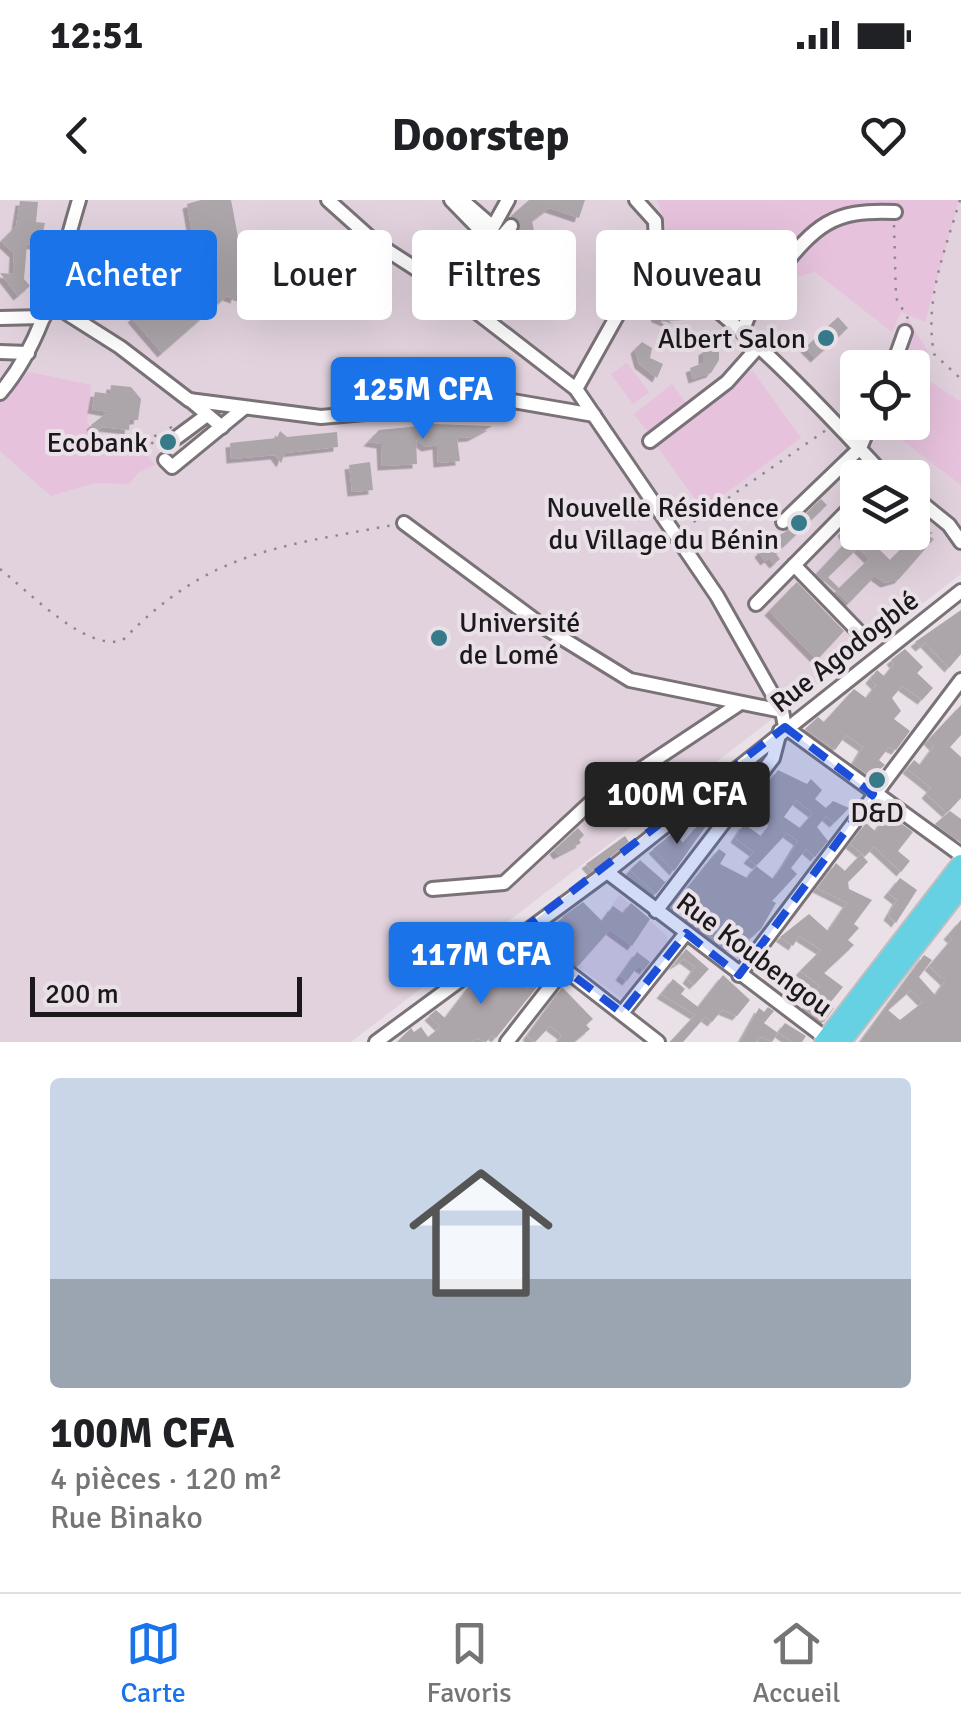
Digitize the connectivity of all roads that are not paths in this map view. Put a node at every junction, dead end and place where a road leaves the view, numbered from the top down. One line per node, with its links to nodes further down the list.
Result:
1 (78, 200): 8 (street)
2 (328, 200): 13 (street)
3 (451, 200): 9 (street)
4 (462, 200): 10 (street)
5 (508, 200): 11 (street)
6 (636, 200): 12 (street)
7 (894, 212): 21 (street)
8 (69, 230)
9 (492, 230)
10 (495, 230)
11 (499, 230)
12 (657, 230)
13 (412, 267)
14 (0, 318): 15 (street)
15 (30, 318)
16 (43, 320): 26 (street)
17 (77, 320): 29 (street)
18 (487, 320): 27 (street)
19 (616, 320): 27 (street)
20 (731, 320): 21 (street)
21 (743, 331): 23 (street)
22 (905, 332): 24 (street)
23 (759, 346): 38 (street); 39 (street)
24 (898, 350)
25 (0, 352): 26 (street)
26 (28, 353): 28 (street)
27 (576, 389): 34 (street)
28 (0, 393)
29 (190, 400): 30 (street); 33 (street)
30 (244, 408): 32 (street); 35 (street)
31 (484, 412): 32 (street)
32 (436, 414): 34 (street)
33 (207, 415): 35 (street); 36 (street)
34 (594, 415): 53 (street)
35 (222, 427): 40 (street)
36 (176, 438)
37 (863, 440): 39 (street)
38 (650, 441)
39 (860, 448): 41 (street); 44 (street)
40 (164, 460)
41 (870, 460)
42 (930, 510): 46 (street)
43 (840, 518): 47 (street)
44 (783, 522)
45 (404, 523): 52 (street)
46 (961, 542)
47 (794, 565): 49 (street); 50 (street)
48 (961, 592): 54 (street, Rue Agodogblé)
49 (756, 604)
50 (859, 632)
51 (961, 680): 55 (street)
52 (739, 704): 53 (street); 58 (street)
53 (782, 711): 54 (street)
54 (782, 729): 55 (street); 57 (street, Rue Agodogblé); 60 (street)
55 (873, 794): 56 (street); 64 (street)
56 (960, 857): 66 (main road)
57 (607, 872): 60 (street, Rue Koubengou); 61 (street, Rue Agodogblé)
58 (432, 889)
59 (959, 895): 66 (main road)
60 (656, 911): 62 (street, Rue Koubengou)
61 (518, 933): 63 (street); 67 (street, Rue Agodogblé)
62 (686, 934): 64 (street, Rue Koubengou); 65 (street)
63 (564, 969): 65 (street); 68 (street)
64 (739, 975): 66 (street, Rue Koubengou)
65 (622, 1013): 69 (street)
66 (828, 1039)
67 (376, 1042)
68 (508, 1042)
69 (658, 1042)

